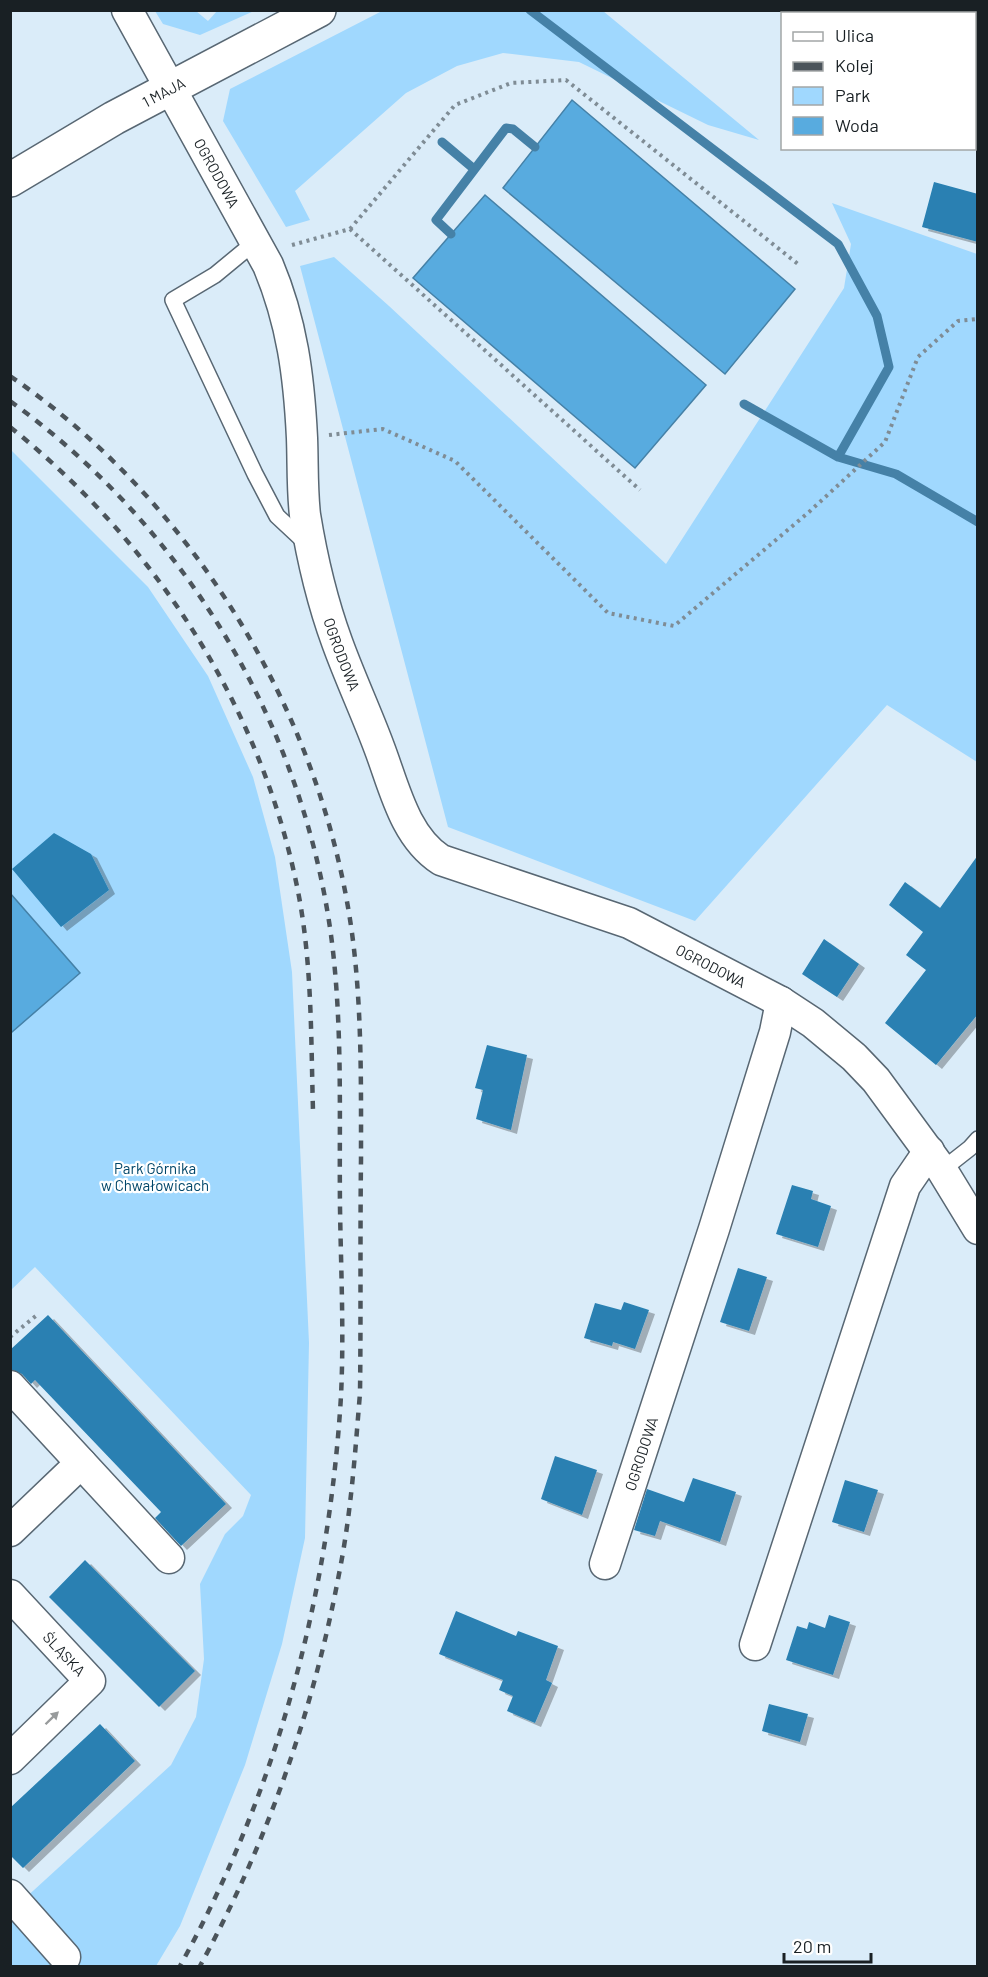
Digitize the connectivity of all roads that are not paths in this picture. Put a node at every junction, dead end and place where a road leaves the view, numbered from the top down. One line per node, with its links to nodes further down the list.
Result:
1 (127, 10): 3 (street, OGRODOWA)
2 (319, 10): 3 (main road, 1 MAJA)
3 (170, 88): 4 (main road, 1 MAJA); 5 (street, OGRODOWA)
4 (10, 180)
5 (255, 242): 6 (street, OGRODOWA); 6 (lane)
6 (311, 549): 7 (street, OGRODOWA)
7 (781, 1002): 9 (street, OGRODOWA); 15 (street, OGRODOWA)
8 (978, 1138): 9 (lane)
9 (936, 1161): 10 (street, OGRODOWA); 17 (street)
10 (978, 1229)
11 (10, 1386): 12 (street)
12 (81, 1463): 13 (street); 14 (street)
13 (10, 1531)
14 (169, 1557)
15 (605, 1564)
16 (10, 1596): 18 (street, ŚLĄSKA, one-way to 16)
17 (755, 1645)
18 (10, 1759)
19 (10, 1895): 20 (street)
20 (65, 1958)

